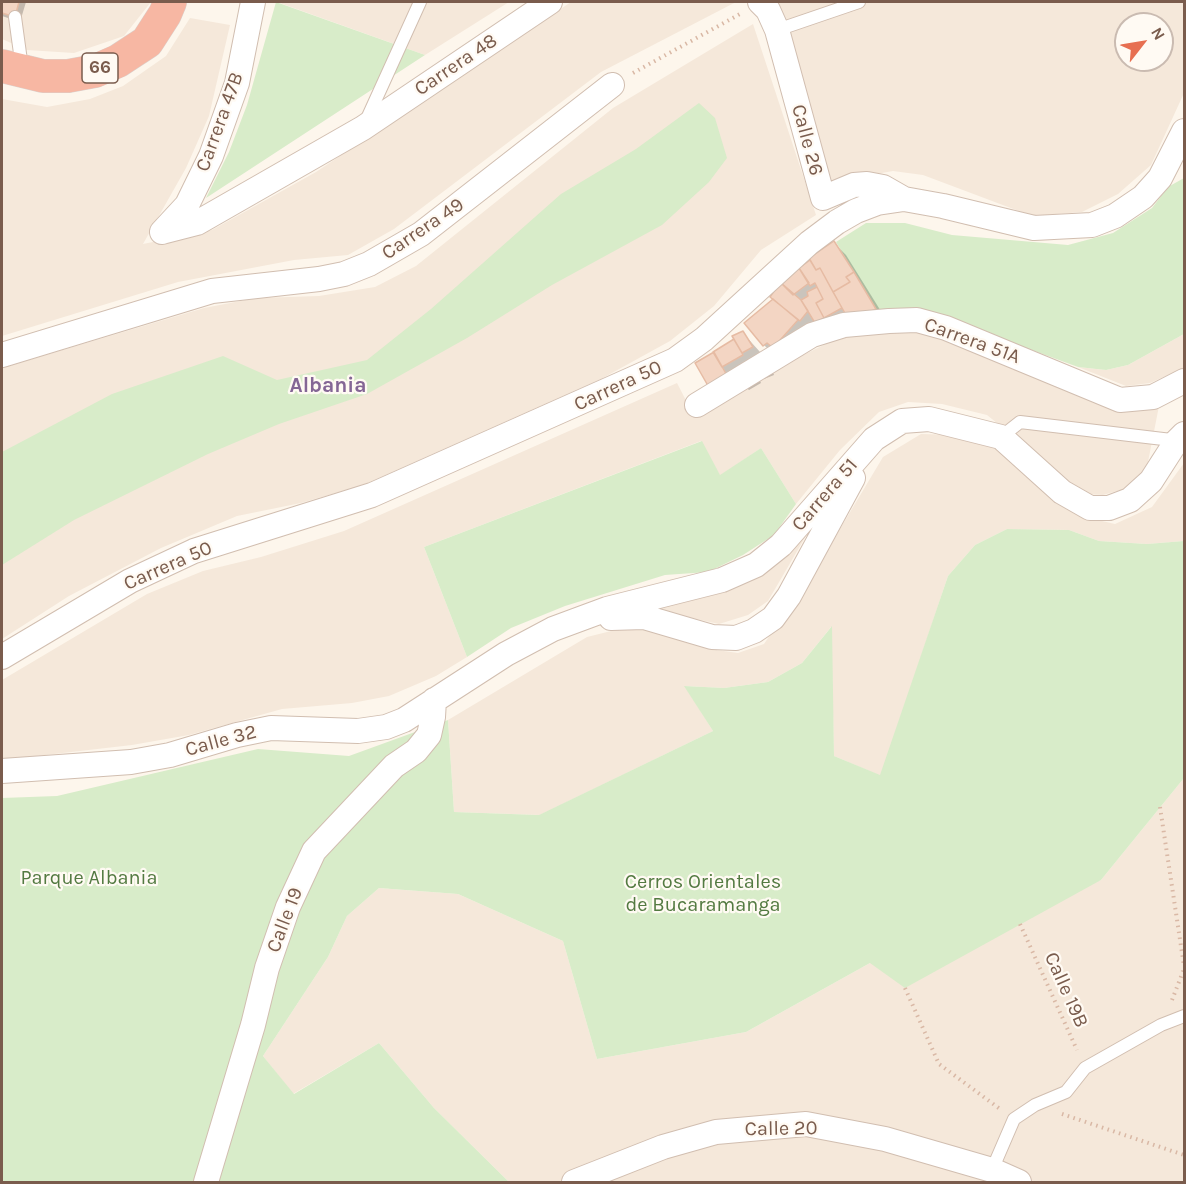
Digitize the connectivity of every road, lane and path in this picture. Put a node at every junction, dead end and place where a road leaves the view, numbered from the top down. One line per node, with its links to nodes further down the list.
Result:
1 (170, 2): 9 (highway, 66)
2 (253, 2): 14 (street, Carrera 47B)
3 (420, 2): 11 (lane)
4 (550, 2): 11 (street, Carrera 48)
5 (761, 2): 8 (street, Calle 26); 10 (path)
6 (859, 2): 8 (lane)
7 (15, 17): 9 (lane)
8 (777, 30): 13 (street, Calle 26)
9 (12, 69)
10 (612, 85): 15 (street, Carrera 49)
11 (363, 128): 14 (street, Carrera 48)
12 (1185, 131): 13 (street, Carrera 50)
13 (904, 199): 22 (street, Carrera 50)
14 (162, 232)
15 (2, 355)
16 (1185, 381): 17 (street, Carrera 51A)
17 (697, 405)
18 (1001, 437): 19 (street, Carrera 51); 20 (lane); 20 (street, Carrera 51)
19 (874, 439): 21 (street, Carrera 51); 21 (street)
20 (1182, 439)
21 (573, 621): 23 (street, Carrera 51)
22 (2, 657)
23 (434, 700): 24 (street, Calle 32); 35 (street, Calle 19)
24 (2, 771)
25 (1160, 807): 27 (path)
26 (1020, 924): 30 (path, Calle 19B)
27 (1185, 966)
28 (905, 988): 32 (path)
29 (1185, 1016): 30 (lane)
30 (1085, 1068): 31 (lane)
31 (1035, 1105): 32 (lane); 33 (path)
32 (1014, 1119): 34 (lane)
33 (1185, 1155)
34 (992, 1170): 36 (street, Calle 20); 37 (street, Calle 20)
35 (206, 1182)
36 (573, 1182)
37 (1019, 1182)

